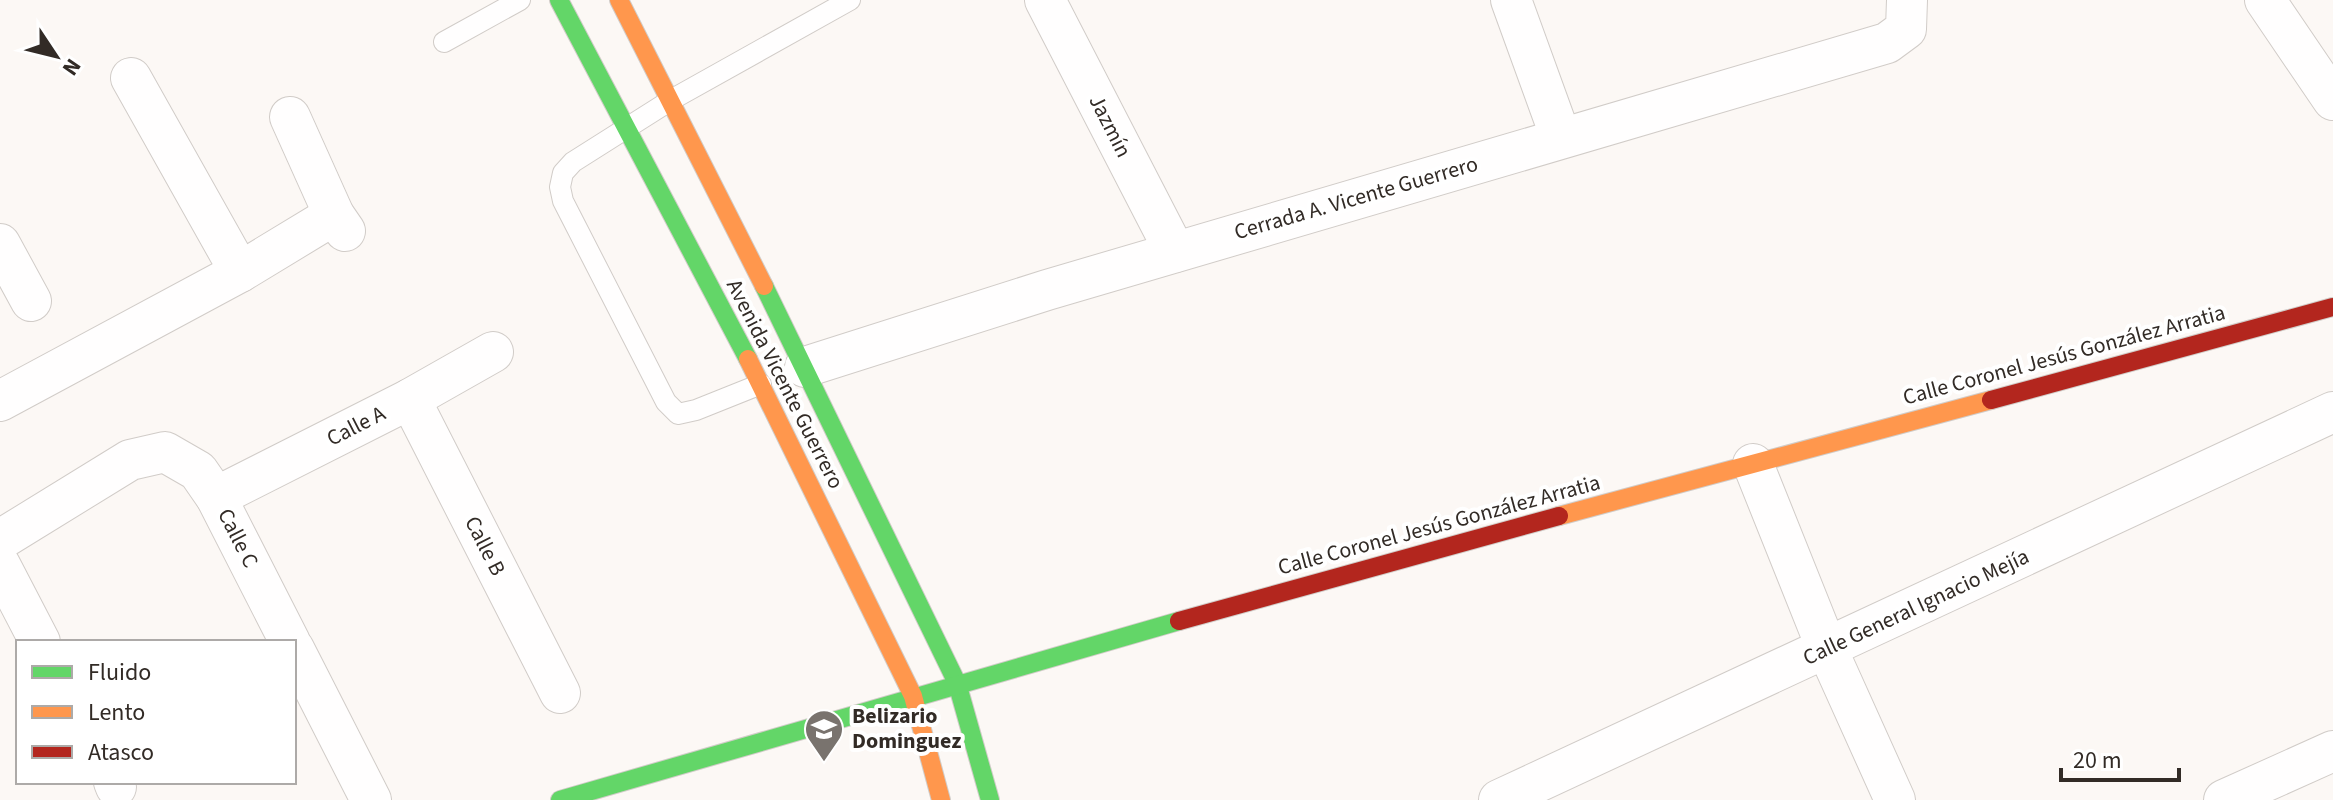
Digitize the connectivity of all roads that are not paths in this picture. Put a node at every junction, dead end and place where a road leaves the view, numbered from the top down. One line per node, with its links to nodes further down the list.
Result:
1 (520, 0): 9 (lane)
2 (559, 0): 14 (street, Avenida Vicente Guerrero)
3 (619, 0): 11 (street, Avenida Vicente Guerrero)
4 (850, 0): 11 (lane)
5 (1045, 0): 16 (street, Jazmín)
6 (1511, 0): 15 (street)
7 (2265, 0): 12 (street)
8 (1907, 14): 15 (street, Cerrada A. Vicente Guerrero)
9 (444, 42)
10 (131, 78): 18 (street)
11 (671, 100): 14 (lane); 22 (street, Avenida Vicente Guerrero)
12 (2333, 100)
13 (290, 117): 18 (street)
14 (626, 128): 23 (street, Avenida Vicente Guerrero); 23 (lane)
15 (1561, 138): 16 (street, Cerrada A. Vicente Guerrero)
16 (1175, 252): 22 (street, Cerrada A. Vicente Guerrero)
17 (3, 255): 19 (street)
18 (240, 272): 25 (street)
19 (31, 301)
20 (2333, 307): 27 (street, Calle Coronel Jesús González Arratia)
21 (493, 352): 24 (street, Calle A)
22 (805, 367): 35 (street, Avenida Vicente Guerrero)
23 (761, 384): 37 (street, Avenida Vicente Guerrero)
24 (410, 399): 28 (street, Calle A); 36 (street, Calle B)
25 (0, 401)
26 (2333, 412): 33 (street, Calle General Ignacio Mejía)
27 (1753, 464): 33 (street); 35 (street, Calle Coronel Jesús González Arratia)
28 (216, 497): 29 (street, Calle C); 32 (street, Calle C)
29 (0, 540)
30 (0, 565): 31 (street)
31 (39, 640)
32 (289, 640)
33 (1827, 649): 43 (street, Calle General Ignacio Mejía); 44 (street)
34 (296, 653): 39 (street)
35 (957, 683): 37 (street, Calle Coronel Jesús González Arratia); 42 (street, Avenida Vicente Guerrero)
36 (560, 693)
37 (913, 696): 40 (street, Calle Coronel Jesús González Arratia); 41 (street, Avenida Vicente Guerrero)
38 (2333, 751): 45 (street)
39 (371, 800)
40 (560, 800)
41 (941, 800)
42 (990, 800)
43 (1499, 800)
44 (1895, 800)
45 (2224, 800)

